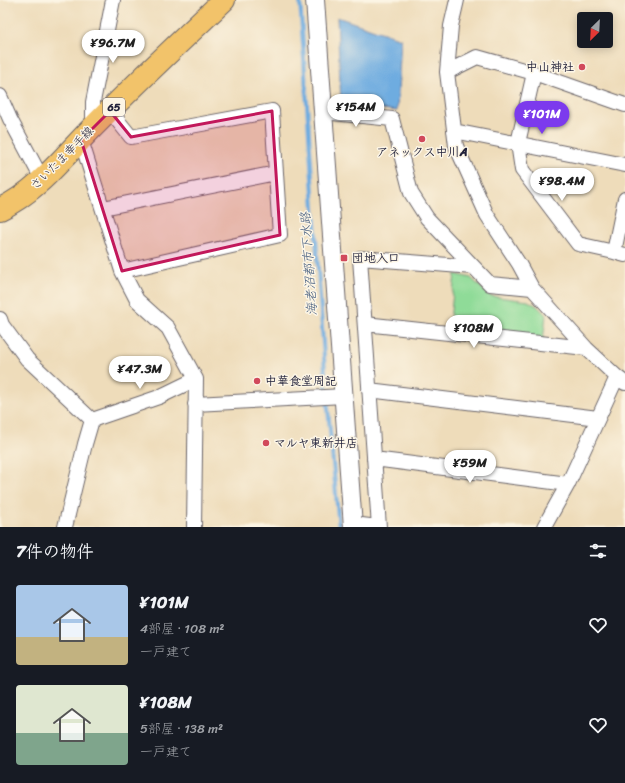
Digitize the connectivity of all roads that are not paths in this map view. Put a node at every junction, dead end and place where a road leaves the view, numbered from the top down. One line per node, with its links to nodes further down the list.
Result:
1 (113, 0): 12 (street)
2 (224, 0): 9 (main road, さいたま幸手線 / 65)
3 (315, 0): 10 (street)
4 (457, 0): 5 (street)
5 (447, 72): 6 (street); 11 (street)
6 (534, 73): 8 (street); 13 (street)
7 (0, 96): 16 (street)
8 (625, 105)
9 (110, 111): 12 (main road, さいたま幸手線 / 65); 15 (street)
10 (323, 112): 21 (street); 30 (street)
11 (454, 131): 13 (street); 23 (street)
12 (87, 134): 16 (main road, さいたま幸手線 / 65); 18 (street)
13 (518, 144): 14 (street); 20 (street)
14 (625, 165)
15 (276, 173): 18 (street); 22 (street)
16 (42, 179): 19 (main road, さいたま幸手線 / 65)
17 (625, 199): 20 (street)
18 (103, 208): 22 (street)
19 (0, 210)
20 (620, 254)
21 (473, 267): 23 (street); 25 (street)
22 (122, 271): 27 (street)
23 (532, 288): 26 (street)
24 (1, 324): 33 (street)
25 (365, 324): 26 (street); 29 (street)
26 (586, 348): 28 (street)
27 (196, 379): 31 (street); 33 (street)
28 (621, 380): 32 (street)
29 (369, 390): 32 (street); 34 (street)
30 (340, 397): 31 (street); 36 (street)
31 (196, 404): 38 (street)
32 (598, 418): 35 (street)
33 (92, 420): 37 (street)
34 (374, 459): 35 (street); 39 (street)
35 (568, 484): 40 (street)
36 (353, 525): 39 (street)
37 (65, 527)
38 (194, 527)
39 (379, 527)
40 (545, 527)

